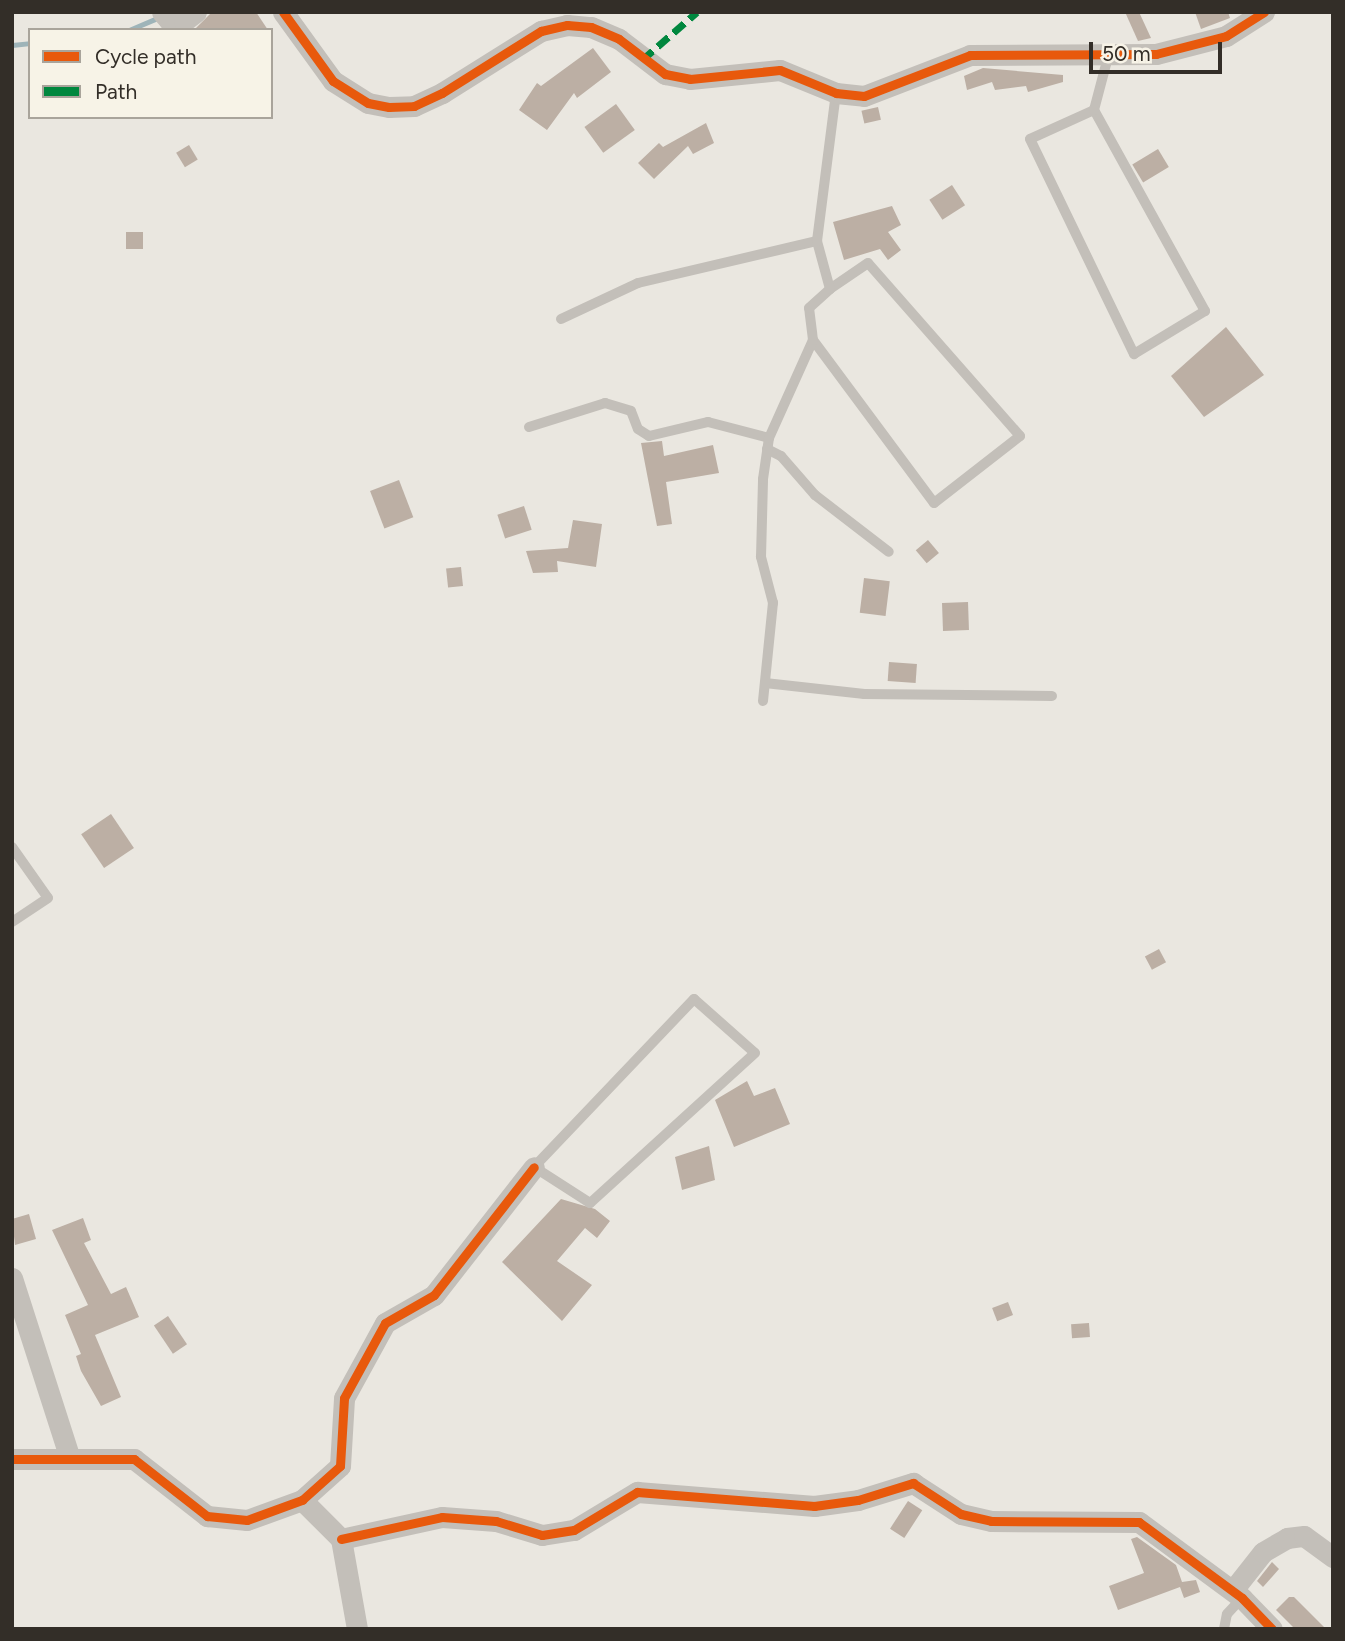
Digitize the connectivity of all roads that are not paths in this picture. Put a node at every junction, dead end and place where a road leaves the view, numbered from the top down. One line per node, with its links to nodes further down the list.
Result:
1 (196, 12): 4 (street)
2 (283, 12): 6 (street)
3 (1264, 12): 5 (street)
4 (165, 16)
5 (1108, 57): 6 (street); 7 (lane)
6 (836, 93): 8 (lane)
7 (1094, 110): 7 (lane)
8 (817, 241): 9 (lane); 10 (lane)
9 (830, 289): 11 (lane); 11 (lane)
10 (561, 319)
11 (813, 340): 13 (lane)
12 (529, 427): 13 (lane)
13 (768, 443): 14 (lane); 15 (lane)
14 (889, 552)
15 (765, 683): 16 (lane); 17 (lane)
16 (1052, 696)
17 (763, 701)
18 (12, 847): 19 (lane)
19 (12, 922)
20 (534, 1167): 20 (lane); 24 (street)
21 (12, 1278): 23 (street)
22 (12, 1459): 23 (street)
23 (70, 1459): 24 (street)
24 (302, 1500): 25 (street)
25 (341, 1539): 27 (street); 28 (street)
26 (1333, 1557): 27 (street)
27 (1237, 1594): 29 (lane); 30 (street)
28 (357, 1629)
29 (1224, 1629)
30 (1272, 1629)

